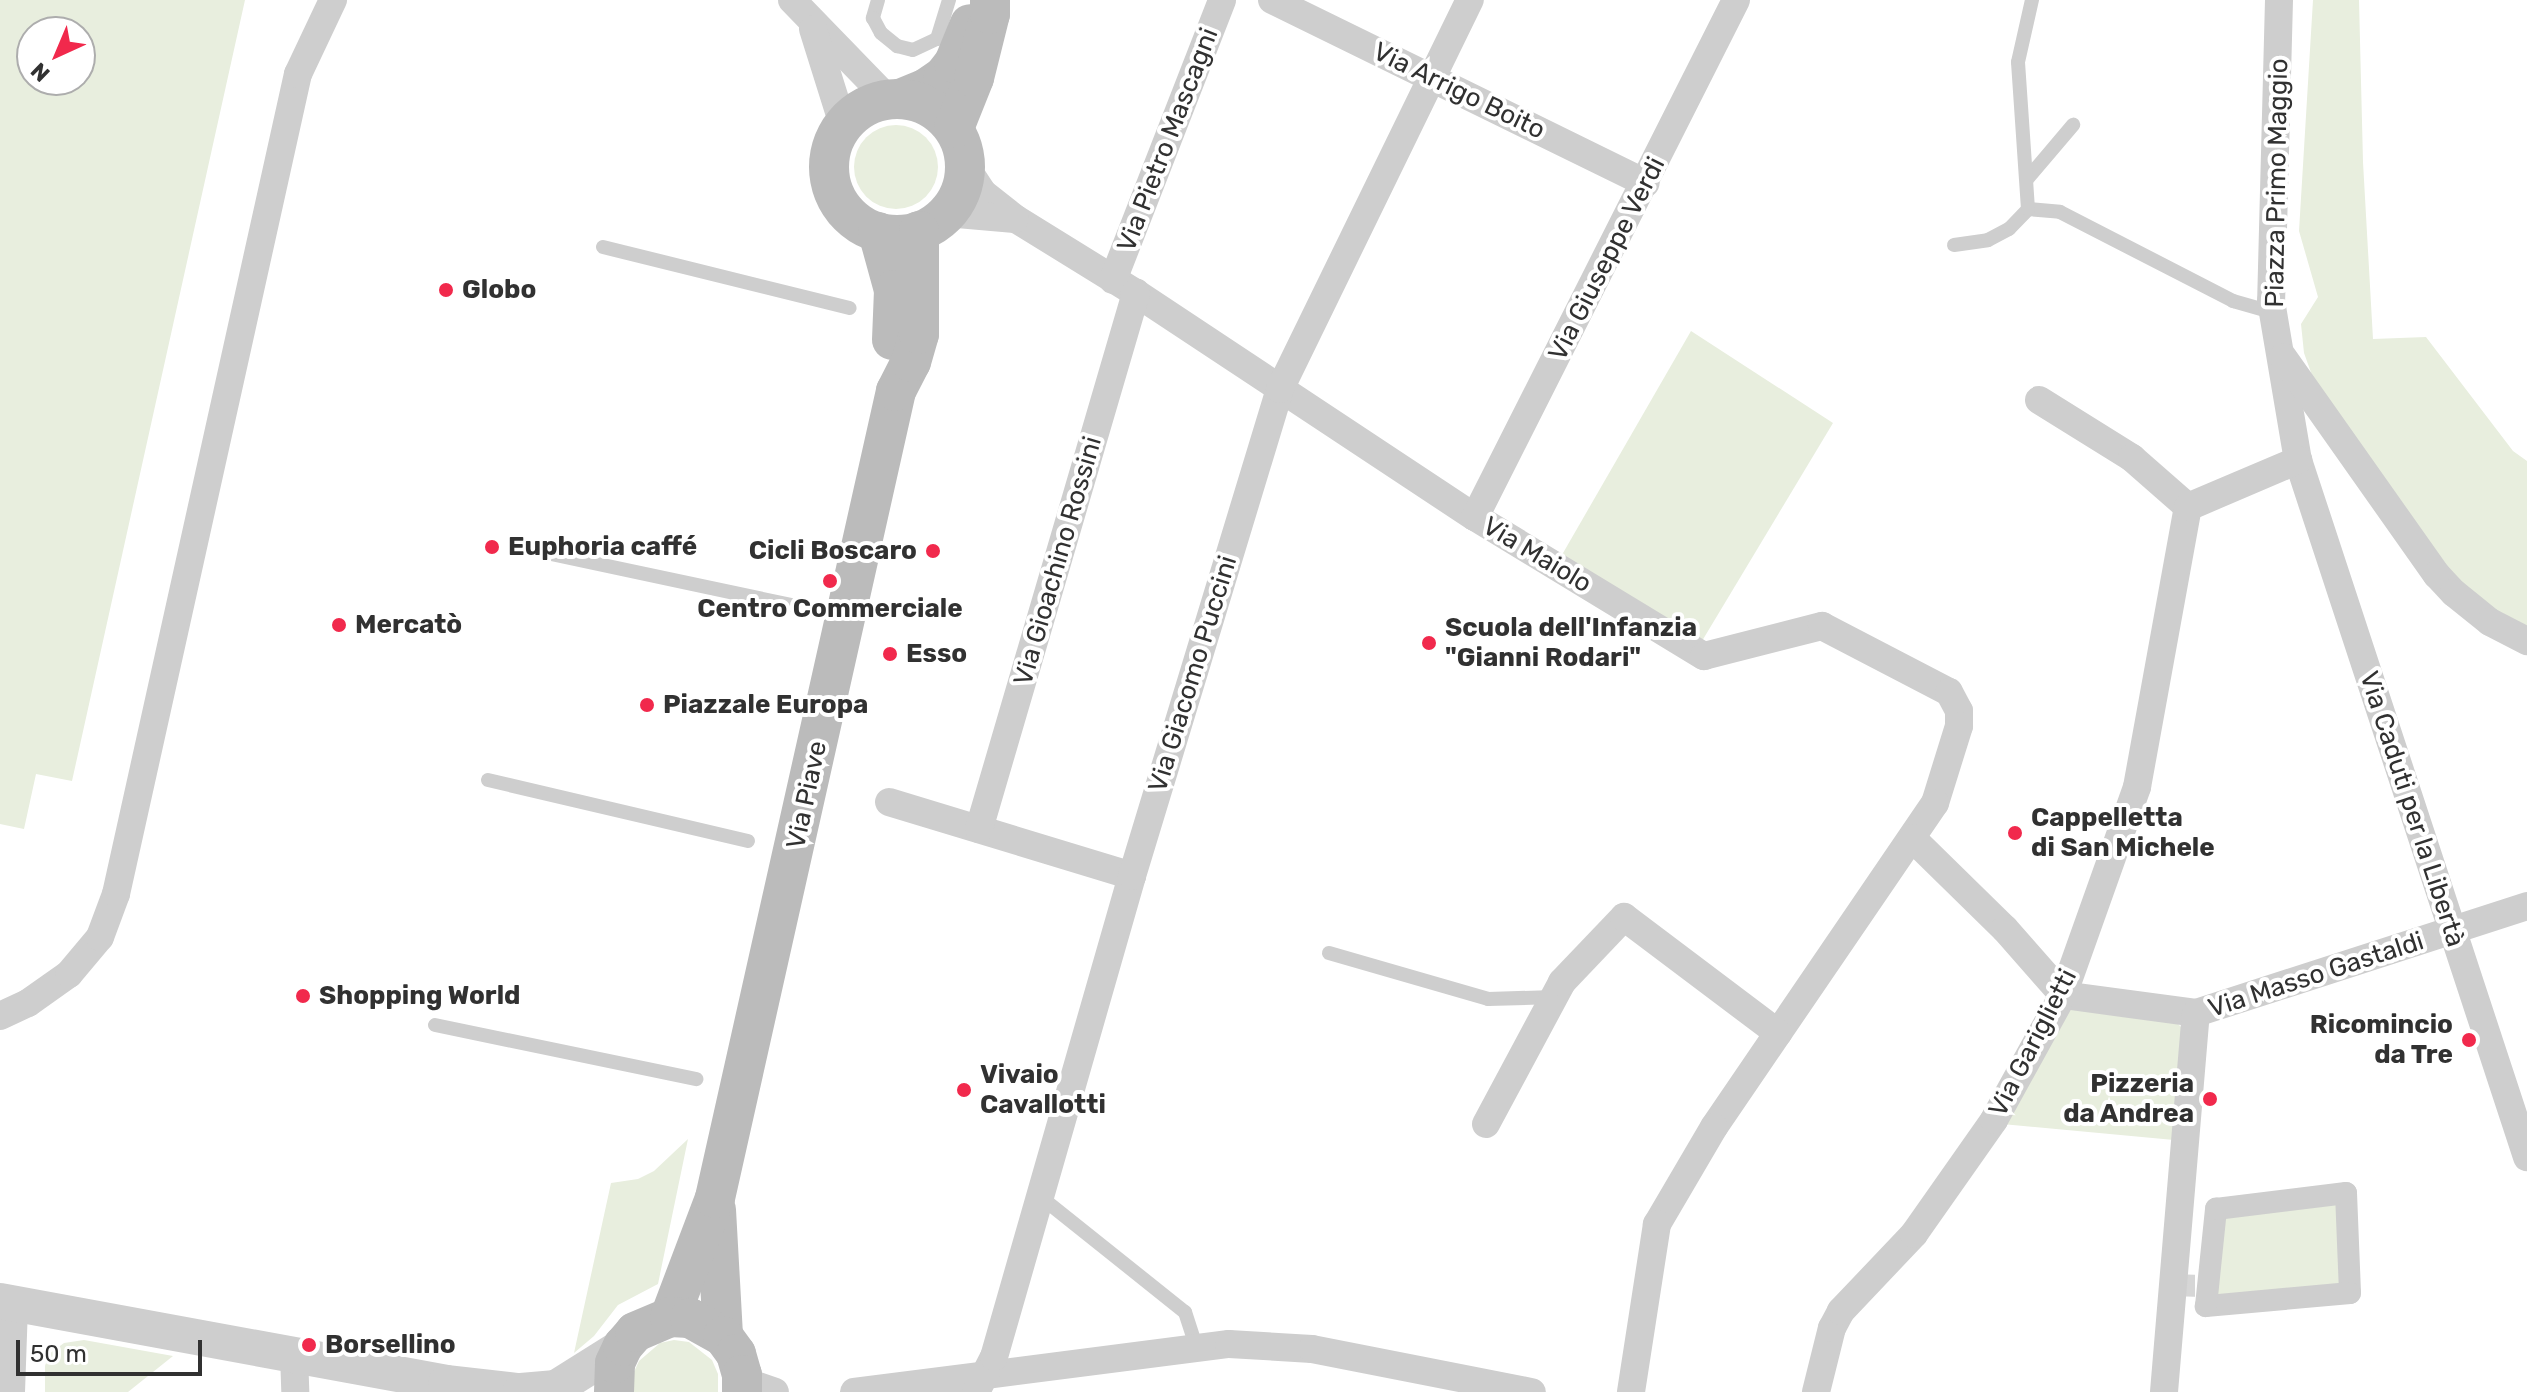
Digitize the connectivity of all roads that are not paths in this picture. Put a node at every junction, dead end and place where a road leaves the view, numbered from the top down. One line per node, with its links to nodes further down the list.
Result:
1 (333, 0): 52 (street)
2 (878, 0): 3 (lane)
3 (949, 0)
4 (979, 0): 14 (main road)
5 (990, 0): 17 (main road)
6 (1222, 0): 27 (street, Via Pietro Mascagni)
7 (1272, 0): 13 (street, Via Arrigo Boito)
8 (1470, 0): 13 (street, Via Giacomo Puccini)
9 (1736, 0): 20 (street, Via Giuseppe Verdi)
10 (2032, 0): 19 (lane)
11 (2279, 0): 29 (street, Piazza Primo Maggio)
12 (801, 10): 14 (street); 15 (street)
13 (1430, 76): 20 (street, Via Arrigo Boito); 31 (street, Via Giacomo Puccini)
14 (894, 100): 15 (main road); 17 (main road)
15 (843, 125): 24 (main road)
16 (2073, 125): 19 (lane)
17 (954, 128): 18 (main road)
18 (966, 167): 22 (street, Via Maiolo); 23 (main road)
19 (2028, 178): 21 (lane)
20 (1646, 183): 36 (street, Via Giuseppe Verdi)
21 (2028, 209): 25 (lane); 29 (lane)
22 (1016, 219): 23 (street, Via Maiolo); 27 (street, Via Maiolo)
23 (933, 222): 24 (main road); 32 (main road, Via Piave)
24 (878, 232): 32 (main road, Via Piave)
25 (1954, 245)
26 (603, 247): 28 (lane)
27 (1125, 286): 31 (street, Via Maiolo); 42 (street, Via Gioachino Rossini)
28 (850, 308)
29 (2272, 312): 30 (street, Piazza Primo Maggio)
30 (2280, 352): 34 (street, Piazza Primo Maggio); 39 (street)
31 (1280, 389): 36 (street, Via Maiolo); 45 (street, Via Giacomo Puccini)
32 (896, 391): 59 (main road, Via Piave)
33 (2039, 400): 35 (street)
34 (2298, 460): 35 (street); 47 (street, Via Caduti per la Libertà)
35 (2188, 507): 49 (street, Via Gariglietti)
36 (1475, 517): 43 (street, Via Maiolo)
37 (537, 551): 38 (lane)
38 (800, 607)
39 (2527, 641)
40 (488, 780): 44 (lane)
41 (889, 802): 42 (street)
42 (979, 829): 45 (street)
43 (1912, 838): 49 (street); 54 (street, Via Maiolo)
44 (748, 841)
45 (1132, 876): 60 (street, Via Giacomo Puccini)
46 (2527, 906): 47 (street, Via Masso Gastaldi)
47 (2452, 931): 51 (street, Via Masso Gastaldi); 57 (street, Via Caduti per la Libertà)
48 (1329, 953): 50 (lane)
49 (2063, 995): 51 (street, Via Masso Gastaldi); 76 (street, Via Gariglietti)
50 (1554, 997): 54 (street); 56 (street)
51 (2196, 1013): 77 (street)
52 (0, 1016)
53 (435, 1025): 55 (lane)
54 (1778, 1033): 75 (street, Via Maiolo)
55 (696, 1079)
56 (1486, 1124)
57 (2527, 1157)
58 (2346, 1193): 58 (street)
59 (715, 1198): 62 (main road, Via Piave); 63 (main road, Via Piave)
60 (1042, 1198): 65 (lane); 67 (street, Via Giacomo Puccini)
61 (7, 1302): 66 (street); 69 (street)
62 (670, 1317): 63 (main road); 64 (main road)
63 (723, 1336): 68 (main road)
64 (623, 1346): 71 (street); 72 (main road)
65 (1197, 1348): 67 (street); 74 (street)
66 (294, 1354): 70 (street); 71 (street)
67 (980, 1383): 73 (street)
68 (753, 1386)
69 (11, 1392)
70 (295, 1392)
71 (523, 1392)
72 (614, 1392)
73 (854, 1392)
74 (1532, 1392)
75 (1631, 1392)
76 (1816, 1392)
77 (2164, 1392)

